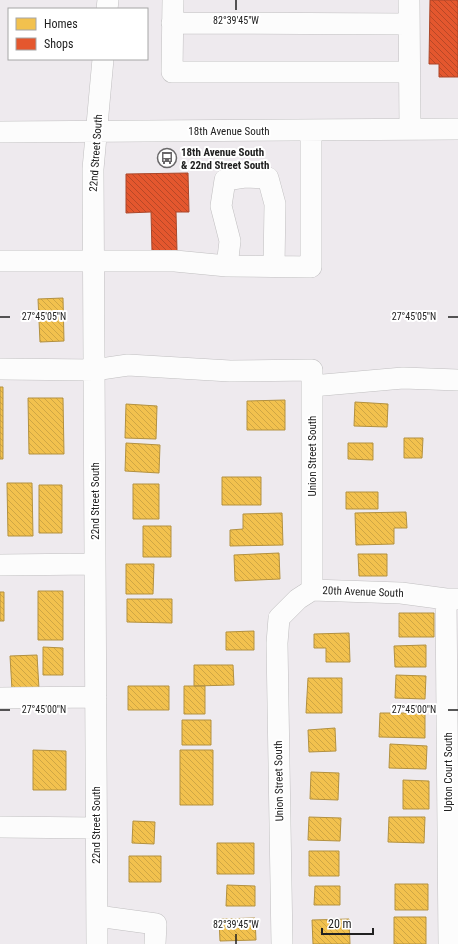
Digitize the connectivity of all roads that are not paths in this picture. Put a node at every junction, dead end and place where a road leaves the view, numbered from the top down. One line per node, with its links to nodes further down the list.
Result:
1 (172, 0): 3 (street)
2 (409, 0): 4 (street)
3 (172, 23): 4 (street); 6 (street)
4 (409, 24): 6 (street)
5 (103, 60): 11 (street, 22nd Street South)
6 (409, 72): 9 (street)
7 (458, 129): 9 (street, 18th Avenue South)
8 (311, 130): 9 (street, 18th Avenue South); 11 (street, 18th Avenue South); 15 (street)
9 (410, 130)
10 (0, 132): 11 (street, 18th Avenue South)
11 (97, 132): 13 (street, 22nd Street South)
12 (0, 260): 13 (street)
13 (93, 260): 14 (street); 17 (street, 22nd Street South)
14 (227, 266): 15 (street); 15 (street)
15 (274, 266)
16 (0, 369): 17 (street)
17 (94, 370): 18 (street); 20 (street, 22nd Street South)
18 (312, 378): 19 (street); 22 (street, Union Street South)
19 (458, 380)
20 (95, 564): 21 (street); 25 (street, 22nd Street South)
21 (0, 565)
22 (312, 590): 23 (street, 20th Avenue South); 24 (street, 20th Avenue South)
23 (452, 599): 30 (street, Upton Court South)
24 (279, 618): 33 (street, Union Street South)
25 (96, 697): 26 (street); 28 (street, 22nd Street South)
26 (0, 698)
27 (0, 827): 28 (street)
28 (96, 828): 29 (street, 22nd Street South)
29 (97, 916): 31 (street, 22nd Street South); 32 (street)
30 (452, 938)
31 (97, 944)
32 (155, 944)
33 (282, 944)

